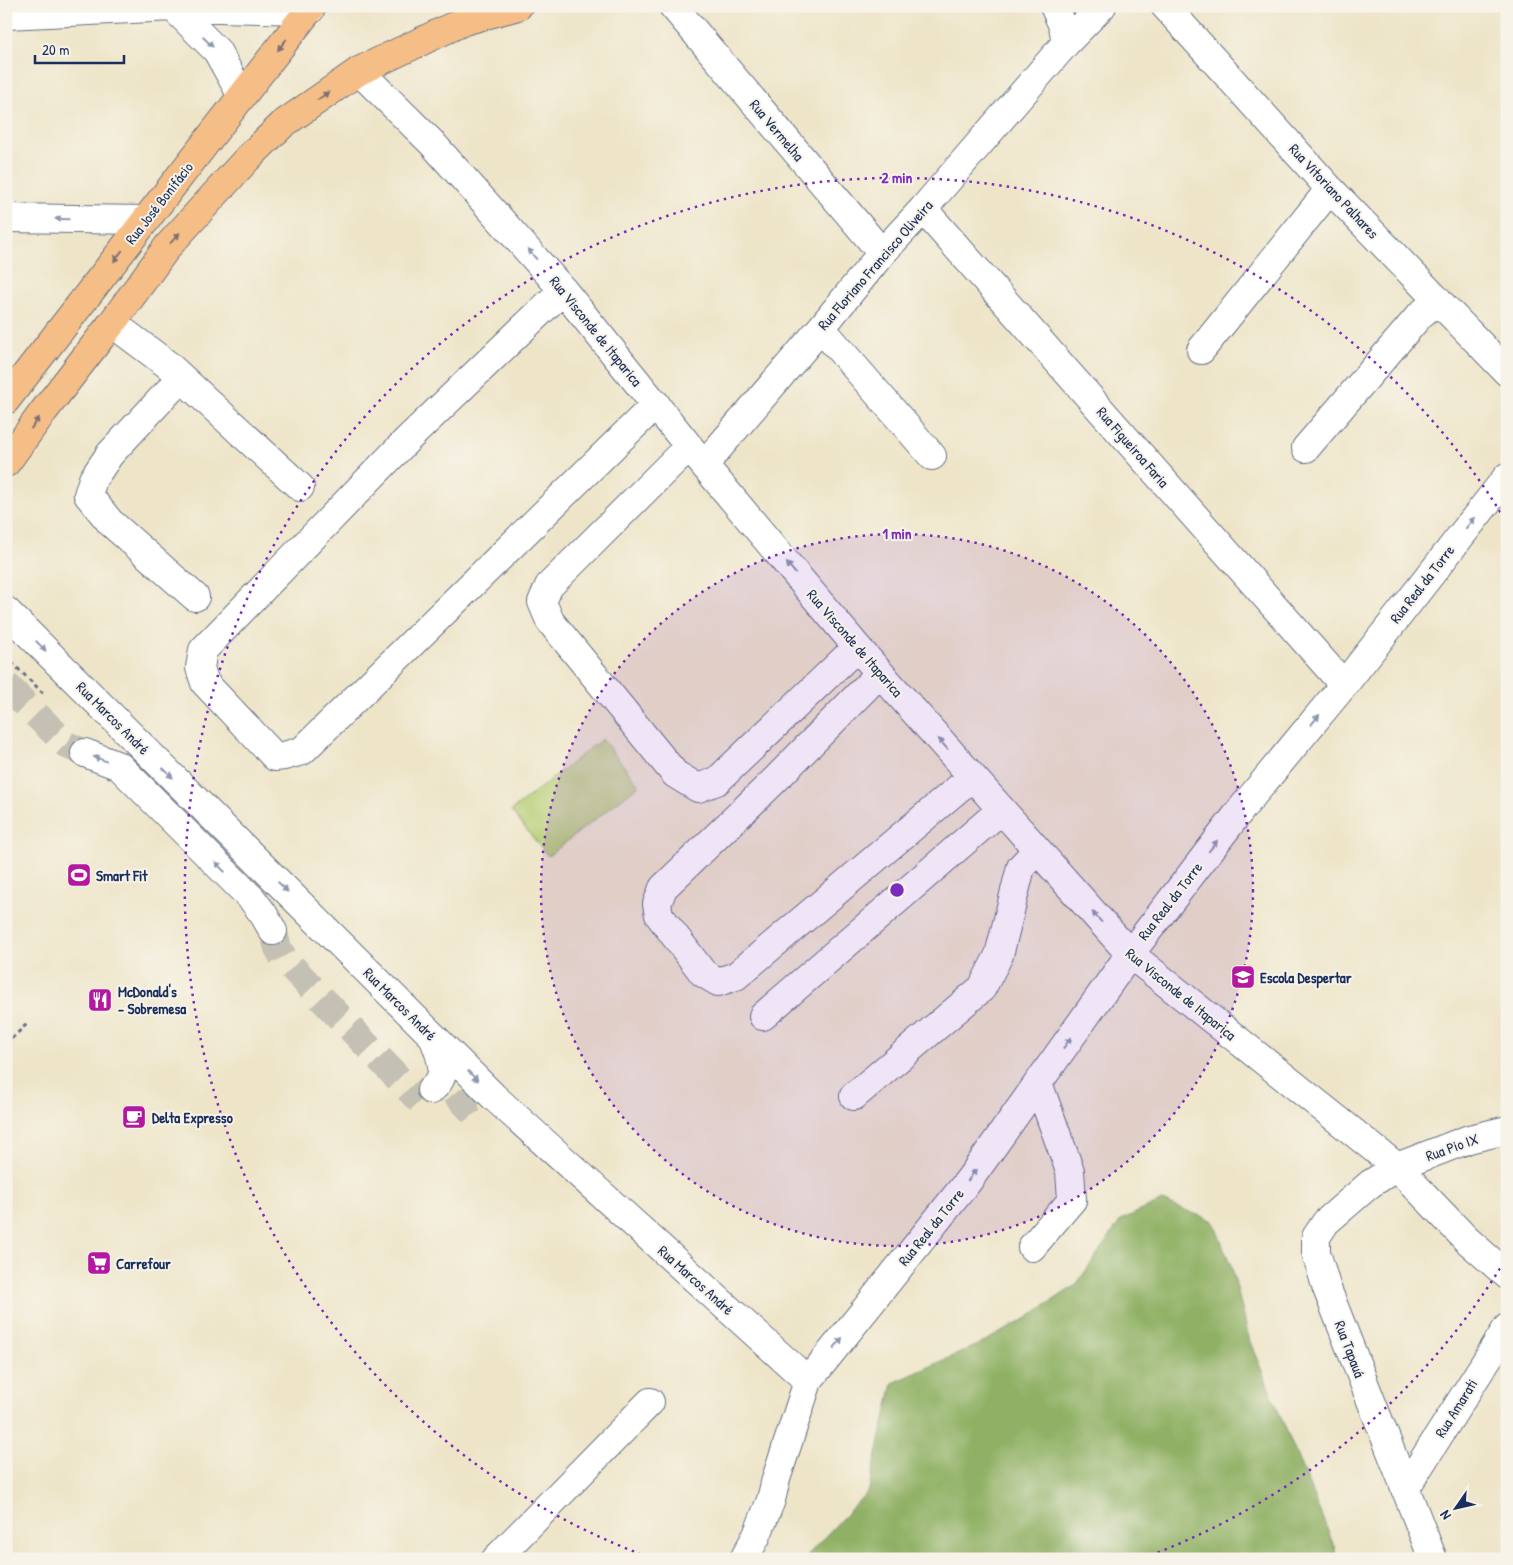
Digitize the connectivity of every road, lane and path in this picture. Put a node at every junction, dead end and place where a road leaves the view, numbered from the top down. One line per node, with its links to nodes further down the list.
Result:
1 (518, 6): 11 (main road)
2 (673, 6): 17 (street, Rua Vermelha)
3 (1054, 6): 10 (street)
4 (1102, 6): 10 (street, Rua Floriano Francisco Oliveira)
5 (1165, 6): 13 (street, Rua Vitoriano Palhares)
6 (173, 7): 7 (street); 8 (street); 12 (street, one-way to 12)
7 (127, 8): 9 (street)
8 (311, 8): 12 (main road, Rua José Bonifácio, one-way to 12)
9 (6, 15)
10 (1066, 44): 14 (street, Rua Floriano Francisco Oliveira)
11 (359, 71): 18 (street, Rua Visconde de Itaparica, one-way to 11); 20 (main road, one-way to 11)
12 (242, 96): 16 (main road, Rua José Bonifácio)
13 (1330, 189): 19 (street, Rua Vitoriano Palhares); 22 (street)
14 (923, 209): 17 (street, Rua Floriano Francisco Oliveira); 37 (street, Rua Figueiroa Faria)
15 (6, 218): 16 (street, one-way to 15)
16 (146, 220): 25 (main road, Rua José Bonifácio, one-way to 25)
17 (882, 253): 21 (street, Rua Floriano Francisco Oliveira)
18 (563, 290): 26 (street, Rua Visconde de Itaparica); 26 (street)
19 (1438, 300): 23 (street, Rua Vitoriano Palhares); 27 (street)
20 (112, 323): 24 (street); 30 (main road, one-way to 20)
21 (821, 328): 28 (street, Rua Floriano Francisco Oliveira); 29 (street)
22 (1201, 350)
23 (1507, 372)
24 (181, 378): 32 (street); 33 (street)
25 (8, 396)
26 (656, 404): 28 (street, Rua Visconde de Itaparica)
27 (1306, 448)
28 (697, 456): 35 (street, Rua Visconde de Itaparica, one-way to 28); 35 (street, Rua Floriano Francisco Oliveira)
29 (932, 456)
30 (6, 463)
31 (1507, 477): 37 (street, Rua Real da Torre, one-way to 31)
32 (300, 487)
33 (195, 597)
34 (6, 611): 46 (street, Rua Marcos André, one-way to 46)
35 (857, 647): 36 (street, Rua Visconde de Itaparica)
36 (880, 673): 39 (street, Rua Visconde de Itaparica, one-way to 36); 39 (street)
37 (1344, 686): 43 (street, Rua Real da Torre, one-way to 37)
38 (85, 753): 42 (street, one-way to 38)
39 (972, 776): 40 (street, Rua Visconde de Itaparica)
40 (1001, 810): 41 (street, Rua Visconde de Itaparica); 44 (street)
41 (1037, 850): 43 (street, Rua Visconde de Itaparica, one-way to 41); 50 (street)
42 (273, 931)
43 (1130, 954): 48 (street, Rua Real da Torre, one-way to 43); 52 (street, Rua Visconde de Itaparica)
44 (763, 1016)
45 (28, 1023): 47 (path)
46 (433, 1037): 49 (street); 56 (street, Rua Marcos André, one-way to 56)
47 (6, 1044)
48 (1038, 1083): 53 (street); 56 (street, Rua Real da Torre, one-way to 48)
49 (431, 1090)
50 (854, 1096)
51 (1507, 1130): 52 (street, Rua Pio IX)
52 (1398, 1168): 54 (street, Rua Visconde de Itaparica); 58 (street, Rua Tapauá)
53 (1032, 1247)
54 (1507, 1275)
55 (1507, 1328): 58 (street, Rua Amarati)
56 (808, 1381): 60 (street)
57 (650, 1402): 59 (street)
58 (1405, 1489): 61 (street, Rua Tapauá)
59 (496, 1559)
60 (744, 1559)
61 (1433, 1559)

